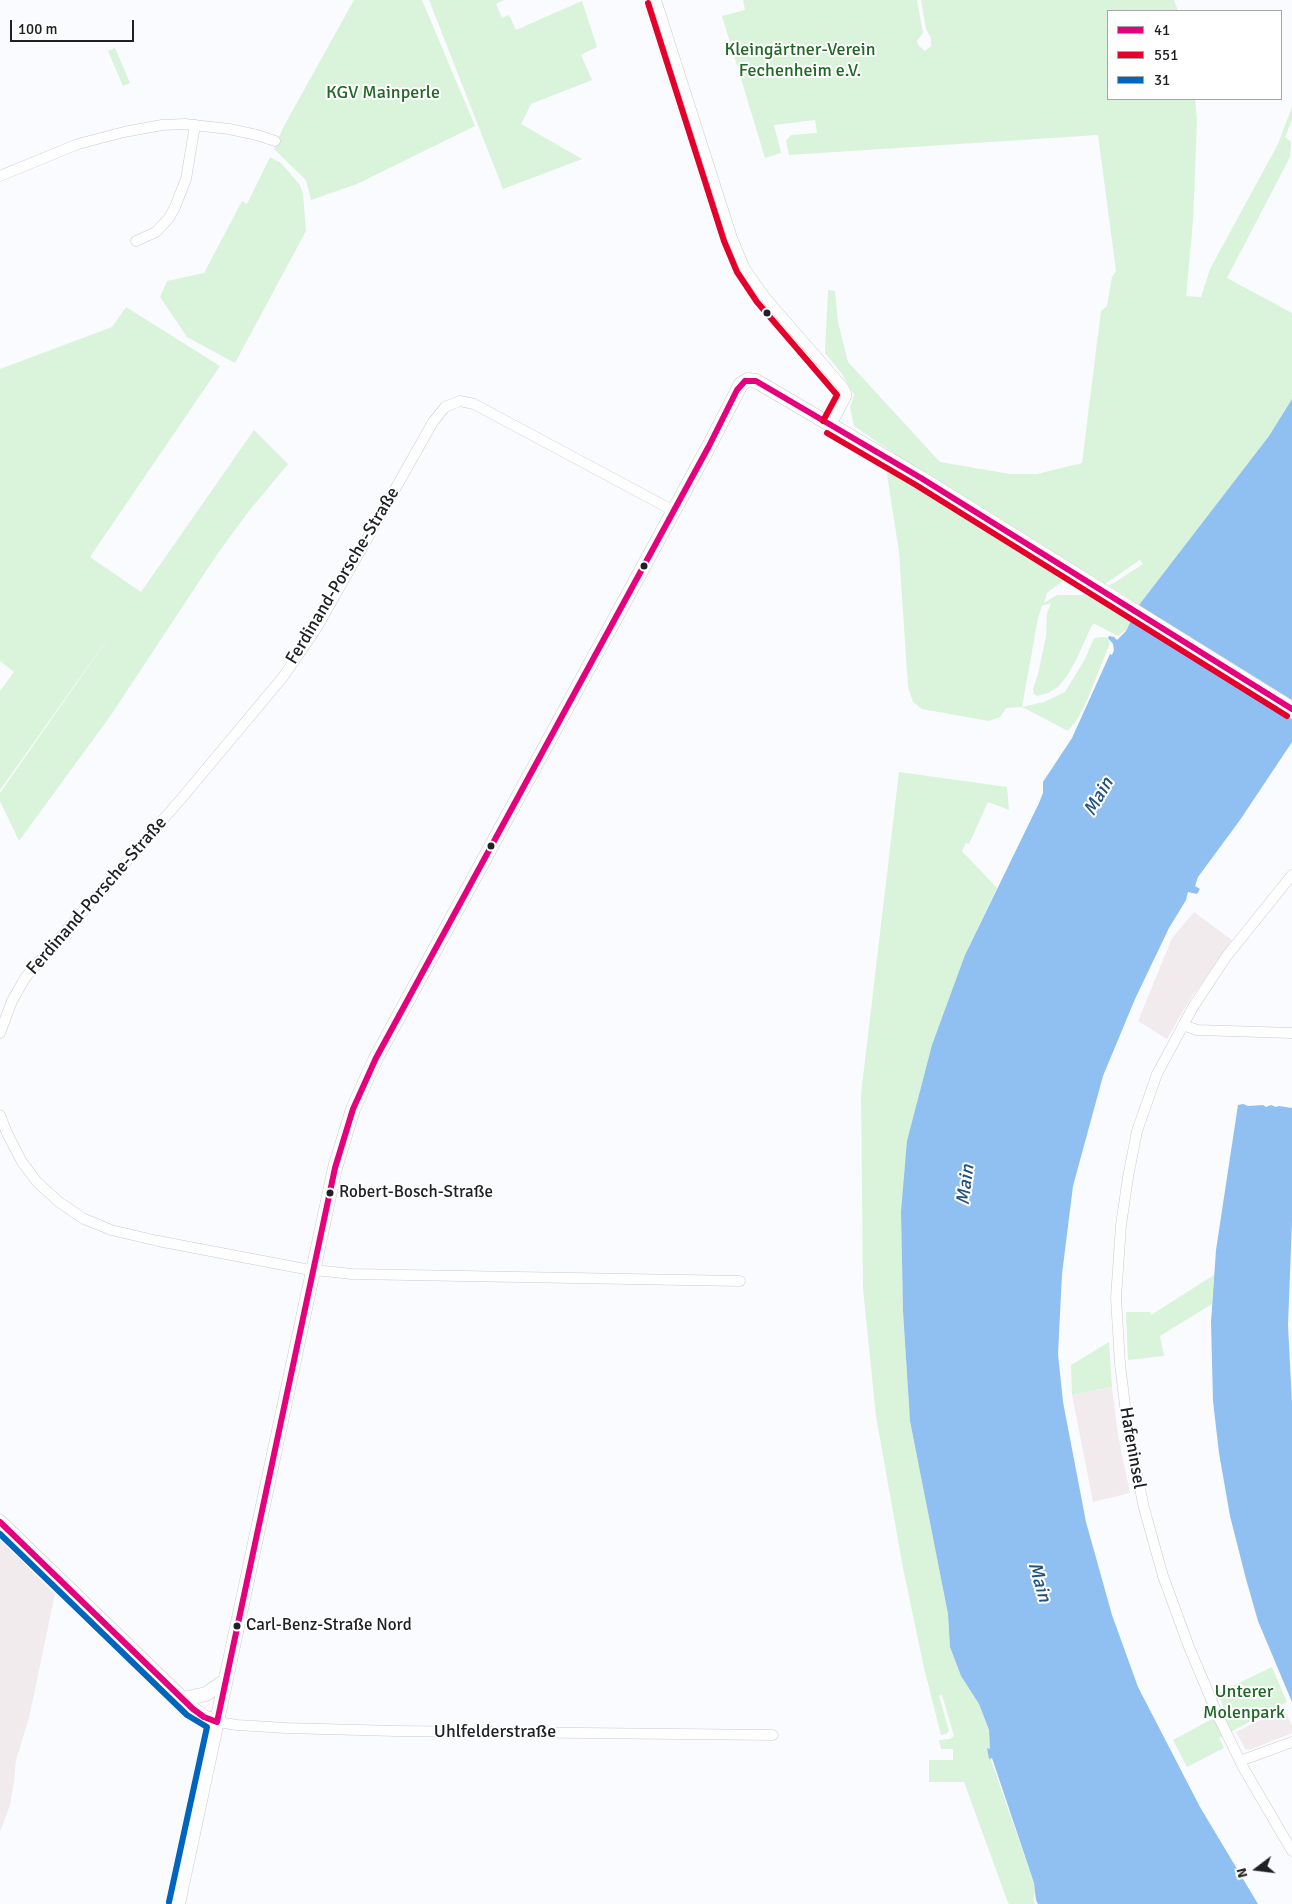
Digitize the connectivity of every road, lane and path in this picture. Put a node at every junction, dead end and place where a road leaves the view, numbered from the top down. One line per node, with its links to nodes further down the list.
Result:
1 (656, 0): 6 (street)
2 (195, 125): 3 (street); 4 (street); 5 (street)
3 (275, 142)
4 (0, 176)
5 (136, 241)
6 (831, 425): 7 (main road); 8 (main road)
7 (674, 511): 11 (street, Ferdinand-Porsche-Straße); 14 (main road)
8 (1292, 709)
9 (1292, 875): 10 (street, Hafeninsel)
10 (1184, 1025): 12 (street); 22 (street, Hafeninsel)
11 (0, 1033)
12 (1292, 1033)
13 (0, 1115): 14 (street)
14 (313, 1271): 15 (street); 17 (main road)
15 (740, 1281)
16 (0, 1522): 18 (main road)
17 (225, 1681): 18 (main road); 19 (main road)
18 (183, 1699): 19 (main road)
19 (216, 1722): 20 (street, Uhlfelderstraße); 24 (main road)
20 (773, 1735)
21 (1292, 1742): 22 (street)
22 (1240, 1761): 23 (street, Hafeninsel)
23 (1292, 1851)
24 (178, 1904)

